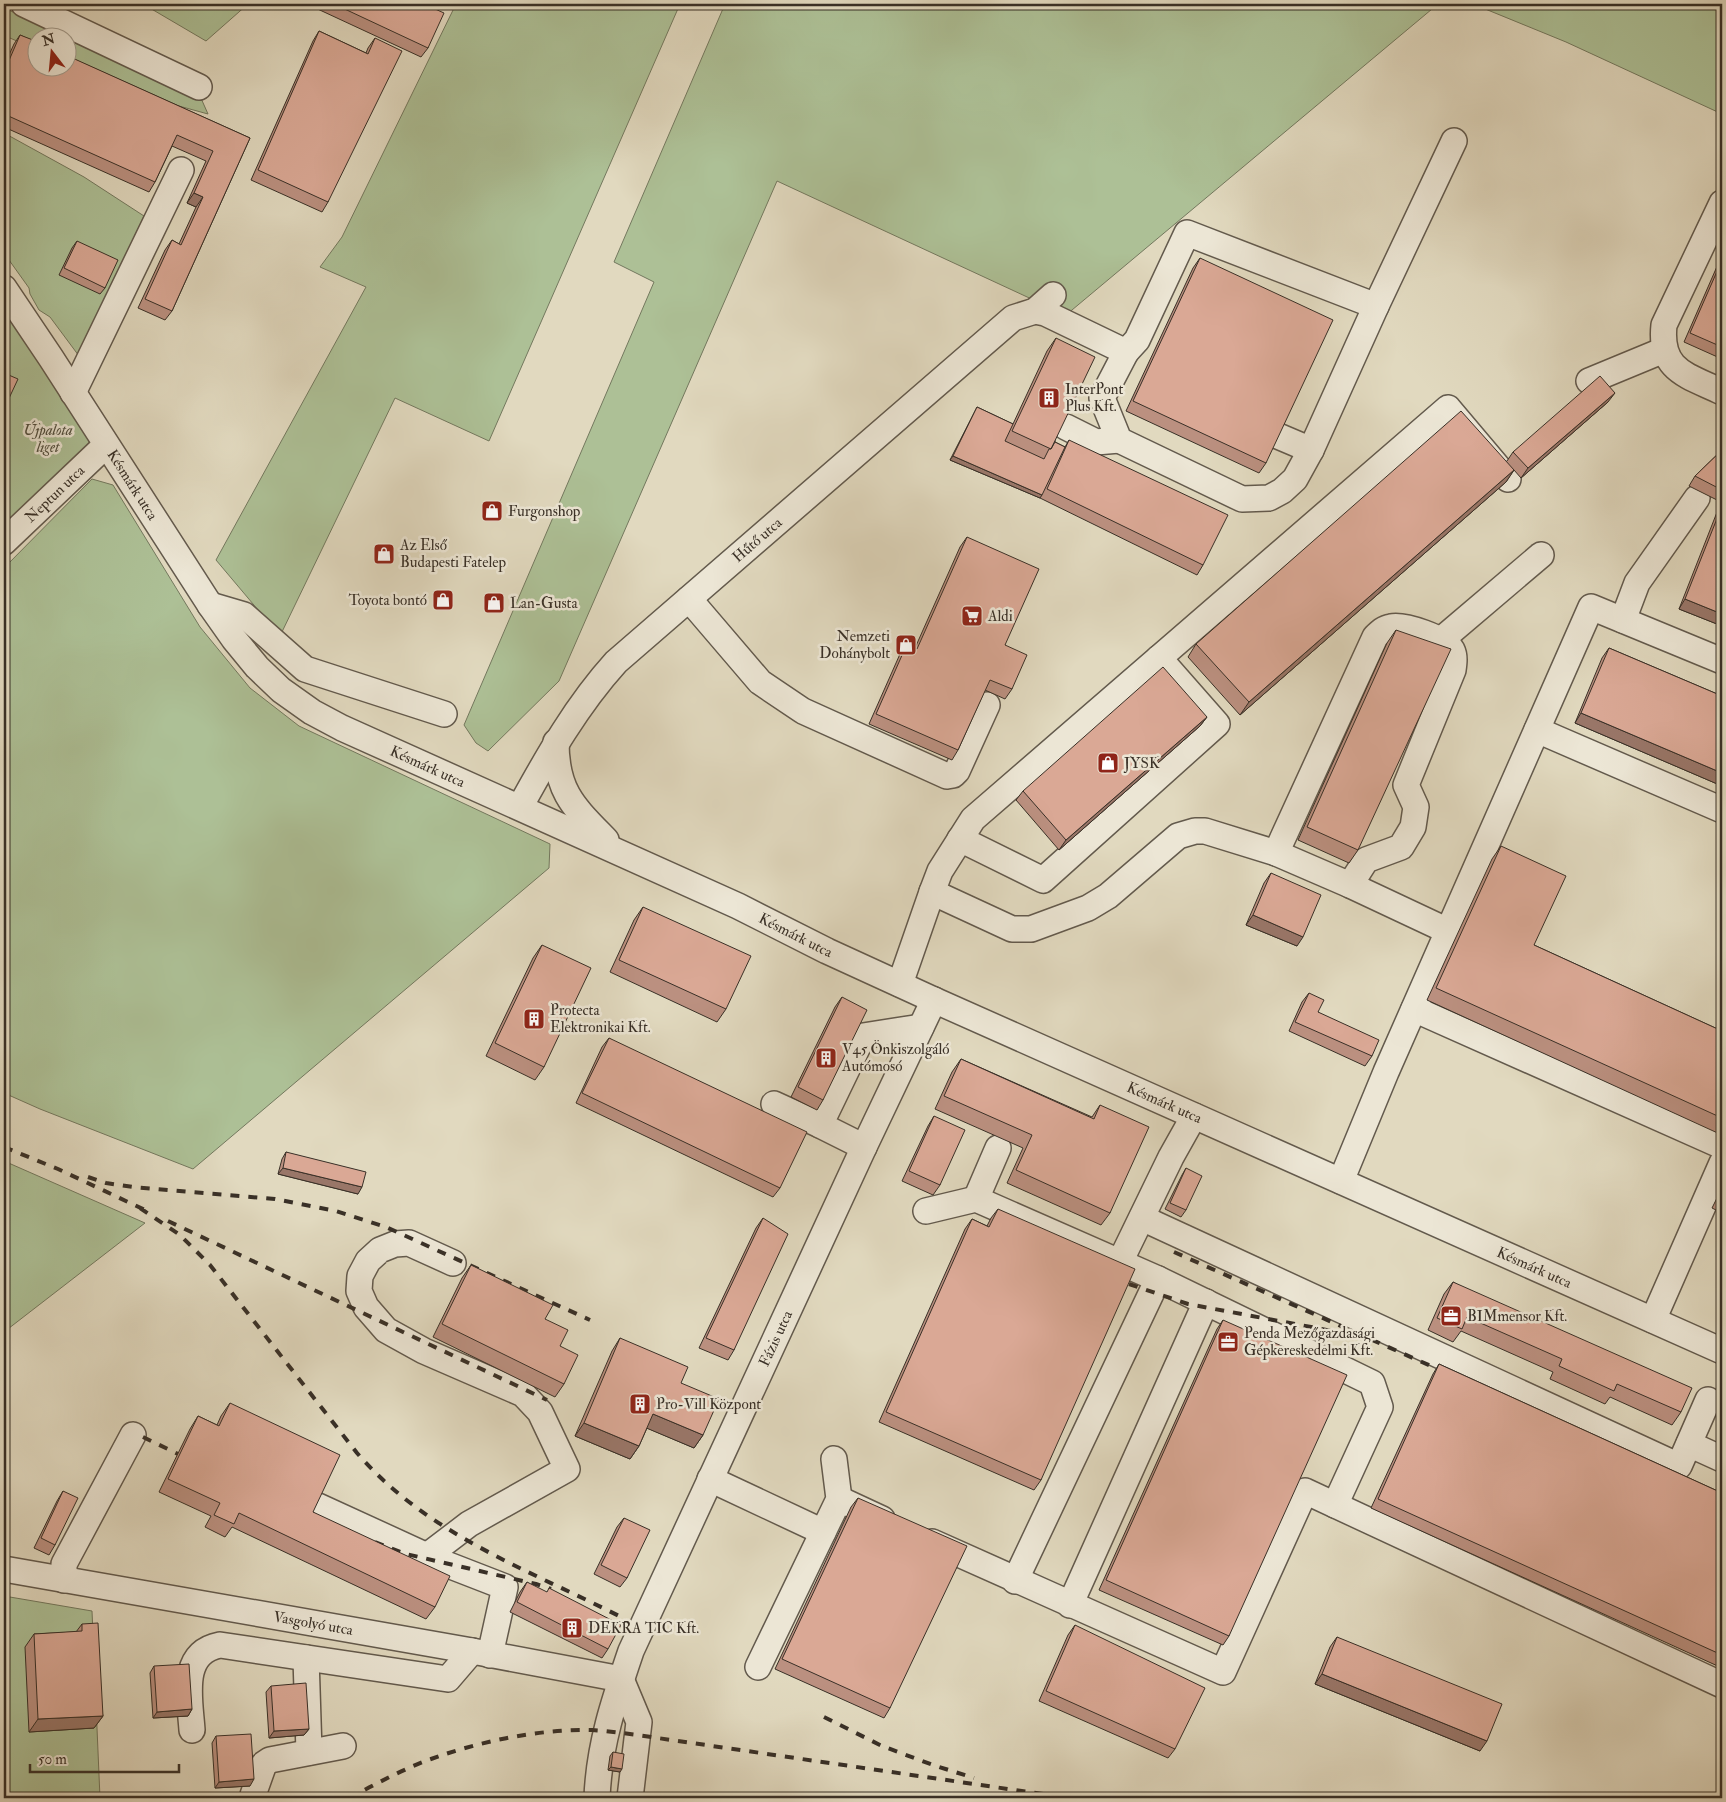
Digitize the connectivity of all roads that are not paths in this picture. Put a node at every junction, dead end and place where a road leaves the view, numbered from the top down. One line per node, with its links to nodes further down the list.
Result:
1 (24, 4): 2 (street)
2 (200, 86)
3 (1454, 141): 8 (street)
4 (180, 170): 14 (street)
5 (1722, 203): 10 (street)
6 (4, 288): 9 (street, Késmárk utca)
7 (4, 299): 9 (street, Késmárk utca)
8 (1376, 306): 11 (street); 19 (street)
9 (28, 325): 14 (street, Késmárk utca)
10 (1664, 350): 12 (street); 13 (street)
11 (1126, 352): 17 (street); 24 (street, Hűtő utca)
12 (1589, 381)
13 (1722, 392)
14 (73, 393): 18 (street, Késmárk utca)
15 (1066, 427): 17 (street)
16 (1278, 436): 19 (street)
17 (1119, 440): 19 (street)
18 (106, 445): 22 (street, Neptun utca); 25 (street, Késmárk utca)
19 (1312, 450)
20 (1508, 478): 28 (street)
21 (1697, 498): 26 (street)
22 (4, 542)
23 (1541, 554): 27 (street)
24 (688, 599): 30 (street); 33 (street, Hűtő utca)
25 (210, 605): 31 (street); 34 (street, Késmárk utca)
26 (1623, 620): 29 (street); 32 (street)
27 (1441, 640): 38 (street); 39 (street)
28 (1159, 658): 36 (street); 36 (street)
29 (1722, 661)
30 (987, 705)
31 (444, 714)
32 (1537, 730): 35 (street); 41 (street)
33 (556, 742): 34 (street, Hűtő utca); 37 (street)
34 (520, 807): 37 (street, Késmárk utca)
35 (1722, 810)
36 (960, 839): 40 (street)
37 (614, 850): 42 (street, Késmárk utca)
38 (1276, 853): 39 (street); 40 (street)
39 (1350, 885): 41 (street)
40 (932, 892): 42 (street)
41 (1448, 931): 44 (street)
42 (900, 984): 43 (street, Késmárk utca)
43 (934, 1000): 45 (street, Fázis utca); 47 (street, Késmárk utca)
44 (1414, 1009): 49 (street); 53 (street)
45 (921, 1027): 48 (street); 50 (street, Fázis utca)
46 (774, 1104): 48 (street)
47 (1194, 1116): 53 (street, Késmárk utca); 56 (street)
48 (820, 1125): 50 (street)
49 (1722, 1146)
50 (864, 1147): 68 (street, Fázis utca)
51 (998, 1148): 54 (street)
52 (1722, 1163): 61 (street)
53 (1341, 1181): 61 (street, Késmárk utca)
54 (976, 1199): 55 (street); 57 (street)
55 (926, 1210)
56 (1142, 1218): 57 (street); 65 (street)
57 (1120, 1262): 59 (street)
58 (453, 1263): 73 (street)
59 (1158, 1279): 60 (street); 76 (street)
60 (1206, 1302): 70 (street); 77 (street)
61 (1653, 1320): 62 (street, Késmárk utca)
62 (1722, 1351)
63 (1708, 1400): 65 (street)
64 (133, 1435): 75 (street)
65 (1689, 1444): 67 (street)
66 (834, 1459): 69 (street)
67 (1722, 1459)
68 (710, 1479): 72 (street); 81 (street, Fázis utca)
69 (838, 1499): 72 (street); 76 (street)
70 (1335, 1505): 77 (street); 82 (street)
71 (318, 1506): 73 (street)
72 (823, 1532): 80 (street)
73 (427, 1556): 78 (street)
74 (4, 1569): 75 (street, Vasgolyó utca)
75 (64, 1580): 78 (street, Vasgolyó utca)
76 (1015, 1581): 77 (street)
77 (1070, 1605)
78 (481, 1653): 79 (street); 81 (street, Vasgolyó utca)
79 (306, 1658): 83 (street); 85 (street)
80 (758, 1667)
81 (621, 1679): 87 (street, Fázis utca); 88 (street)
82 (1722, 1684)
83 (192, 1730)
84 (343, 1746): 85 (street)
85 (308, 1752): 86 (street)
86 (253, 1796)
87 (597, 1798)
88 (630, 1798)

